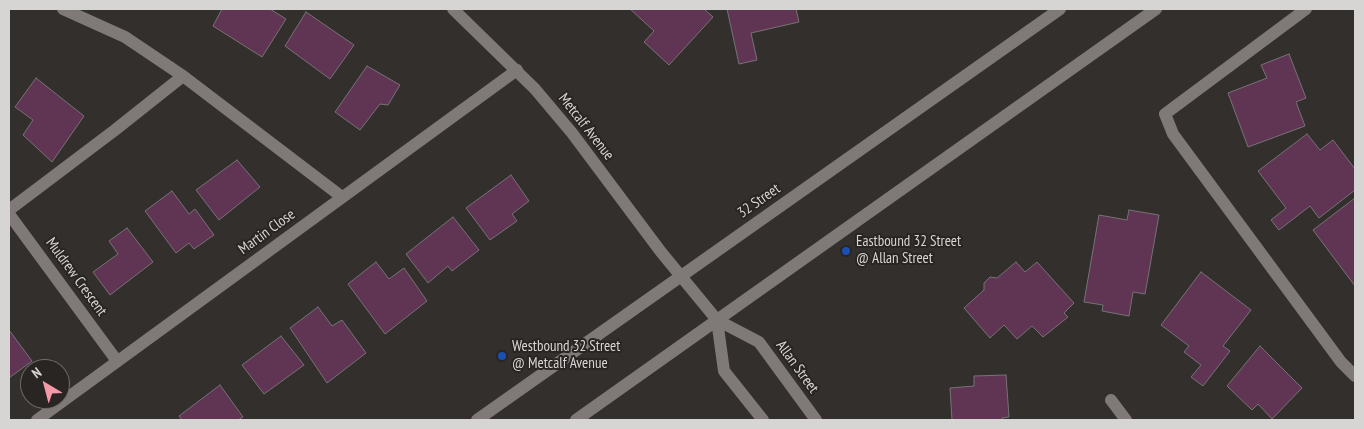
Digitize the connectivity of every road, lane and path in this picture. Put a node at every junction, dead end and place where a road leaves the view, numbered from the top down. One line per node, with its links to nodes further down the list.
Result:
1 (63, 9): 7 (street)
2 (453, 9): 6 (street, Metcalf Avenue)
3 (1060, 9): 10 (street, 32 Street)
4 (1156, 9): 11 (street)
5 (1306, 9): 13 (street)
6 (517, 70): 8 (street, Martin Close); 10 (street, Metcalf Avenue)
7 (182, 76): 8 (street); 9 (street)
8 (342, 197): 12 (street, Martin Close)
9 (9, 212): 12 (street, Muldrew Crescent)
10 (681, 276): 11 (street, Metcalf Avenue); 16 (street, 32 Street)
11 (717, 320): 17 (street); 18 (street); 19 (street, Allan Street)
12 (118, 360): 15 (street, Martin Close)
13 (1355, 376)
14 (1111, 400): 20 (street)
15 (37, 420)
16 (477, 420)
17 (576, 420)
18 (763, 420)
19 (816, 420)
20 (1126, 420)

